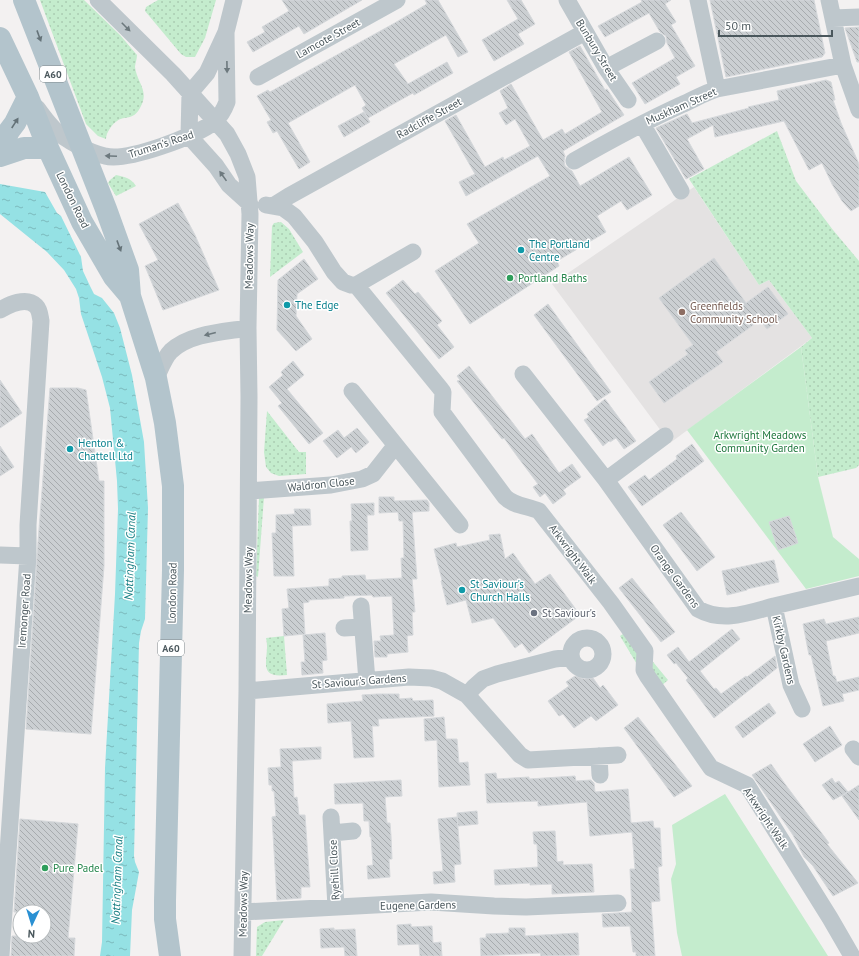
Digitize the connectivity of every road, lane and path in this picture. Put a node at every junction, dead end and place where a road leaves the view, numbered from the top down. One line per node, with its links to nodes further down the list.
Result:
1 (24, 0): 26 (main road, London Road / A60, one-way to 26)
2 (98, 0): 17 (street, Meadows Way, one-way to 17)
3 (234, 0): 10 (street)
4 (397, 0): 16 (street, Lamcote Street)
5 (698, 0): 18 (street)
6 (829, 0): 9 (street)
7 (571, 1): 11 (street, Bunbury Street)
8 (859, 17): 9 (street)
9 (833, 18): 14 (street)
10 (226, 32): 17 (street); 22 (street, one-way to 22)
11 (585, 32): 15 (street, Bunbury Street); 32 (street, Radcliffe Street)
12 (0, 38): 19 (main road, London Road / A60)
13 (657, 41): 15 (street)
14 (843, 65): 18 (street, Muskham Street); 21 (street)
15 (606, 68): 20 (street, Bunbury Street)
16 (258, 77)
17 (196, 87): 22 (street, Meadows Way); 24 (street)
18 (717, 89): 23 (street, Muskham Street)
19 (28, 97): 25 (main road, one-way to 19); 26 (street, London Road); 27 (main road, London Road / A60)
20 (628, 100)
21 (859, 110)
22 (215, 121): 24 (street, Truman's Road); 31 (street, Meadows Way)
23 (642, 124): 29 (street, Muskham Street); 30 (street)
24 (189, 136): 26 (street, Truman's Road, one-way to 26); 31 (street, one-way to 24)
25 (0, 147)
26 (81, 147): 35 (main road, London Road / A60, one-way to 35)
27 (48, 148): 28 (main road); 35 (main road, London Road / A60)
28 (0, 156)
29 (574, 161)
30 (681, 191)
31 (250, 204): 32 (street, Arkwright Walk); 37 (street, Meadows Way)
32 (273, 206): 34 (street, Arkwright Walk)
33 (413, 252): 34 (street)
34 (356, 285): 70 (street, Arkwright Walk)
35 (130, 296): 39 (main road, London Road / A60)
36 (0, 310): 47 (street, Iremonger Road)
37 (248, 328): 39 (street, one-way to 39); 44 (street, Meadows Way)
38 (522, 374): 43 (street, Orange Gardens)
39 (156, 378): 65 (main road, London Road / A60)
40 (352, 391): 42 (street)
41 (665, 436): 43 (street)
42 (395, 446): 44 (street, Waldron Close); 45 (street)
43 (606, 480): 50 (street, Orange Gardens)
44 (249, 491): 55 (street, Meadows Way)
45 (460, 525)
46 (0, 555): 47 (street)
47 (28, 556): 66 (street, Iremonger Road)
48 (859, 586): 50 (street, Kirkby Gardens)
49 (361, 606): 51 (street)
50 (774, 606): 57 (street, Kirkby Gardens)
51 (362, 627): 52 (street); 54 (street)
52 (344, 628)
53 (571, 657): 56 (street)
54 (367, 681): 55 (street, St Saviour's Gardens); 56 (street, St Saviour's Gardens)
55 (246, 691): 64 (street, Meadows Way)
56 (467, 695): 59 (street, St Saviour's Gardens)
57 (802, 709)
58 (618, 755): 59 (street, St Saviour's Gardens)
59 (599, 756): 60 (street)
60 (600, 775)
61 (353, 831): 63 (street, Ryehill Close)
62 (618, 903): 63 (street, Eugene Gardens)
63 (336, 907): 64 (street, Eugene Gardens)
64 (243, 912): 69 (street, Meadows Way)
65 (165, 919): 67 (main road, London Road / A60); 68 (main road, London Road / A60)
66 (1, 956)
67 (158, 956)
68 (170, 956)
69 (242, 956)
70 (852, 956)

